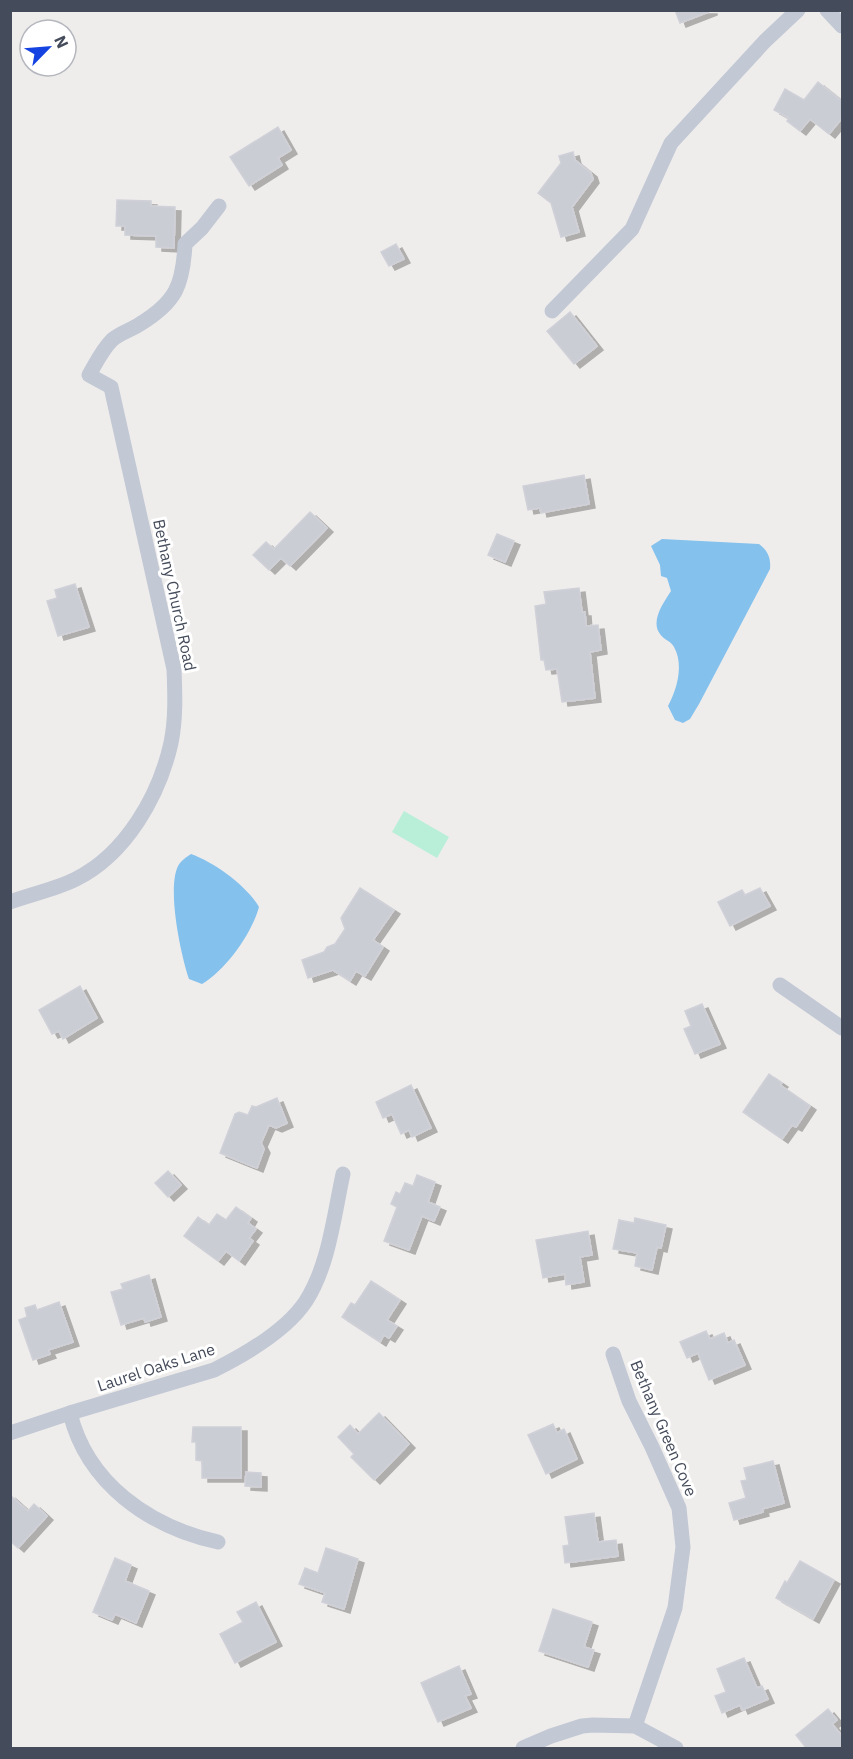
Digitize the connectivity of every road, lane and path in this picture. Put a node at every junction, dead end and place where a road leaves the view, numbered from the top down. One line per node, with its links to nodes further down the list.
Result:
1 (798, 10): 5 (street)
2 (827, 10): 3 (street)
3 (843, 26)
4 (219, 206): 6 (street, Bethany Church Road)
5 (552, 311)
6 (10, 902)
7 (780, 985): 8 (street)
8 (843, 1028)
9 (343, 1174): 11 (street, Laurel Oaks Lane)
10 (613, 1354): 14 (street, Bethany Green Cove)
11 (70, 1413): 12 (street, Laurel Oaks Lane); 13 (street)
12 (10, 1433)
13 (218, 1542)
14 (635, 1726): 15 (street); 16 (street)
15 (523, 1749)
16 (676, 1749)

